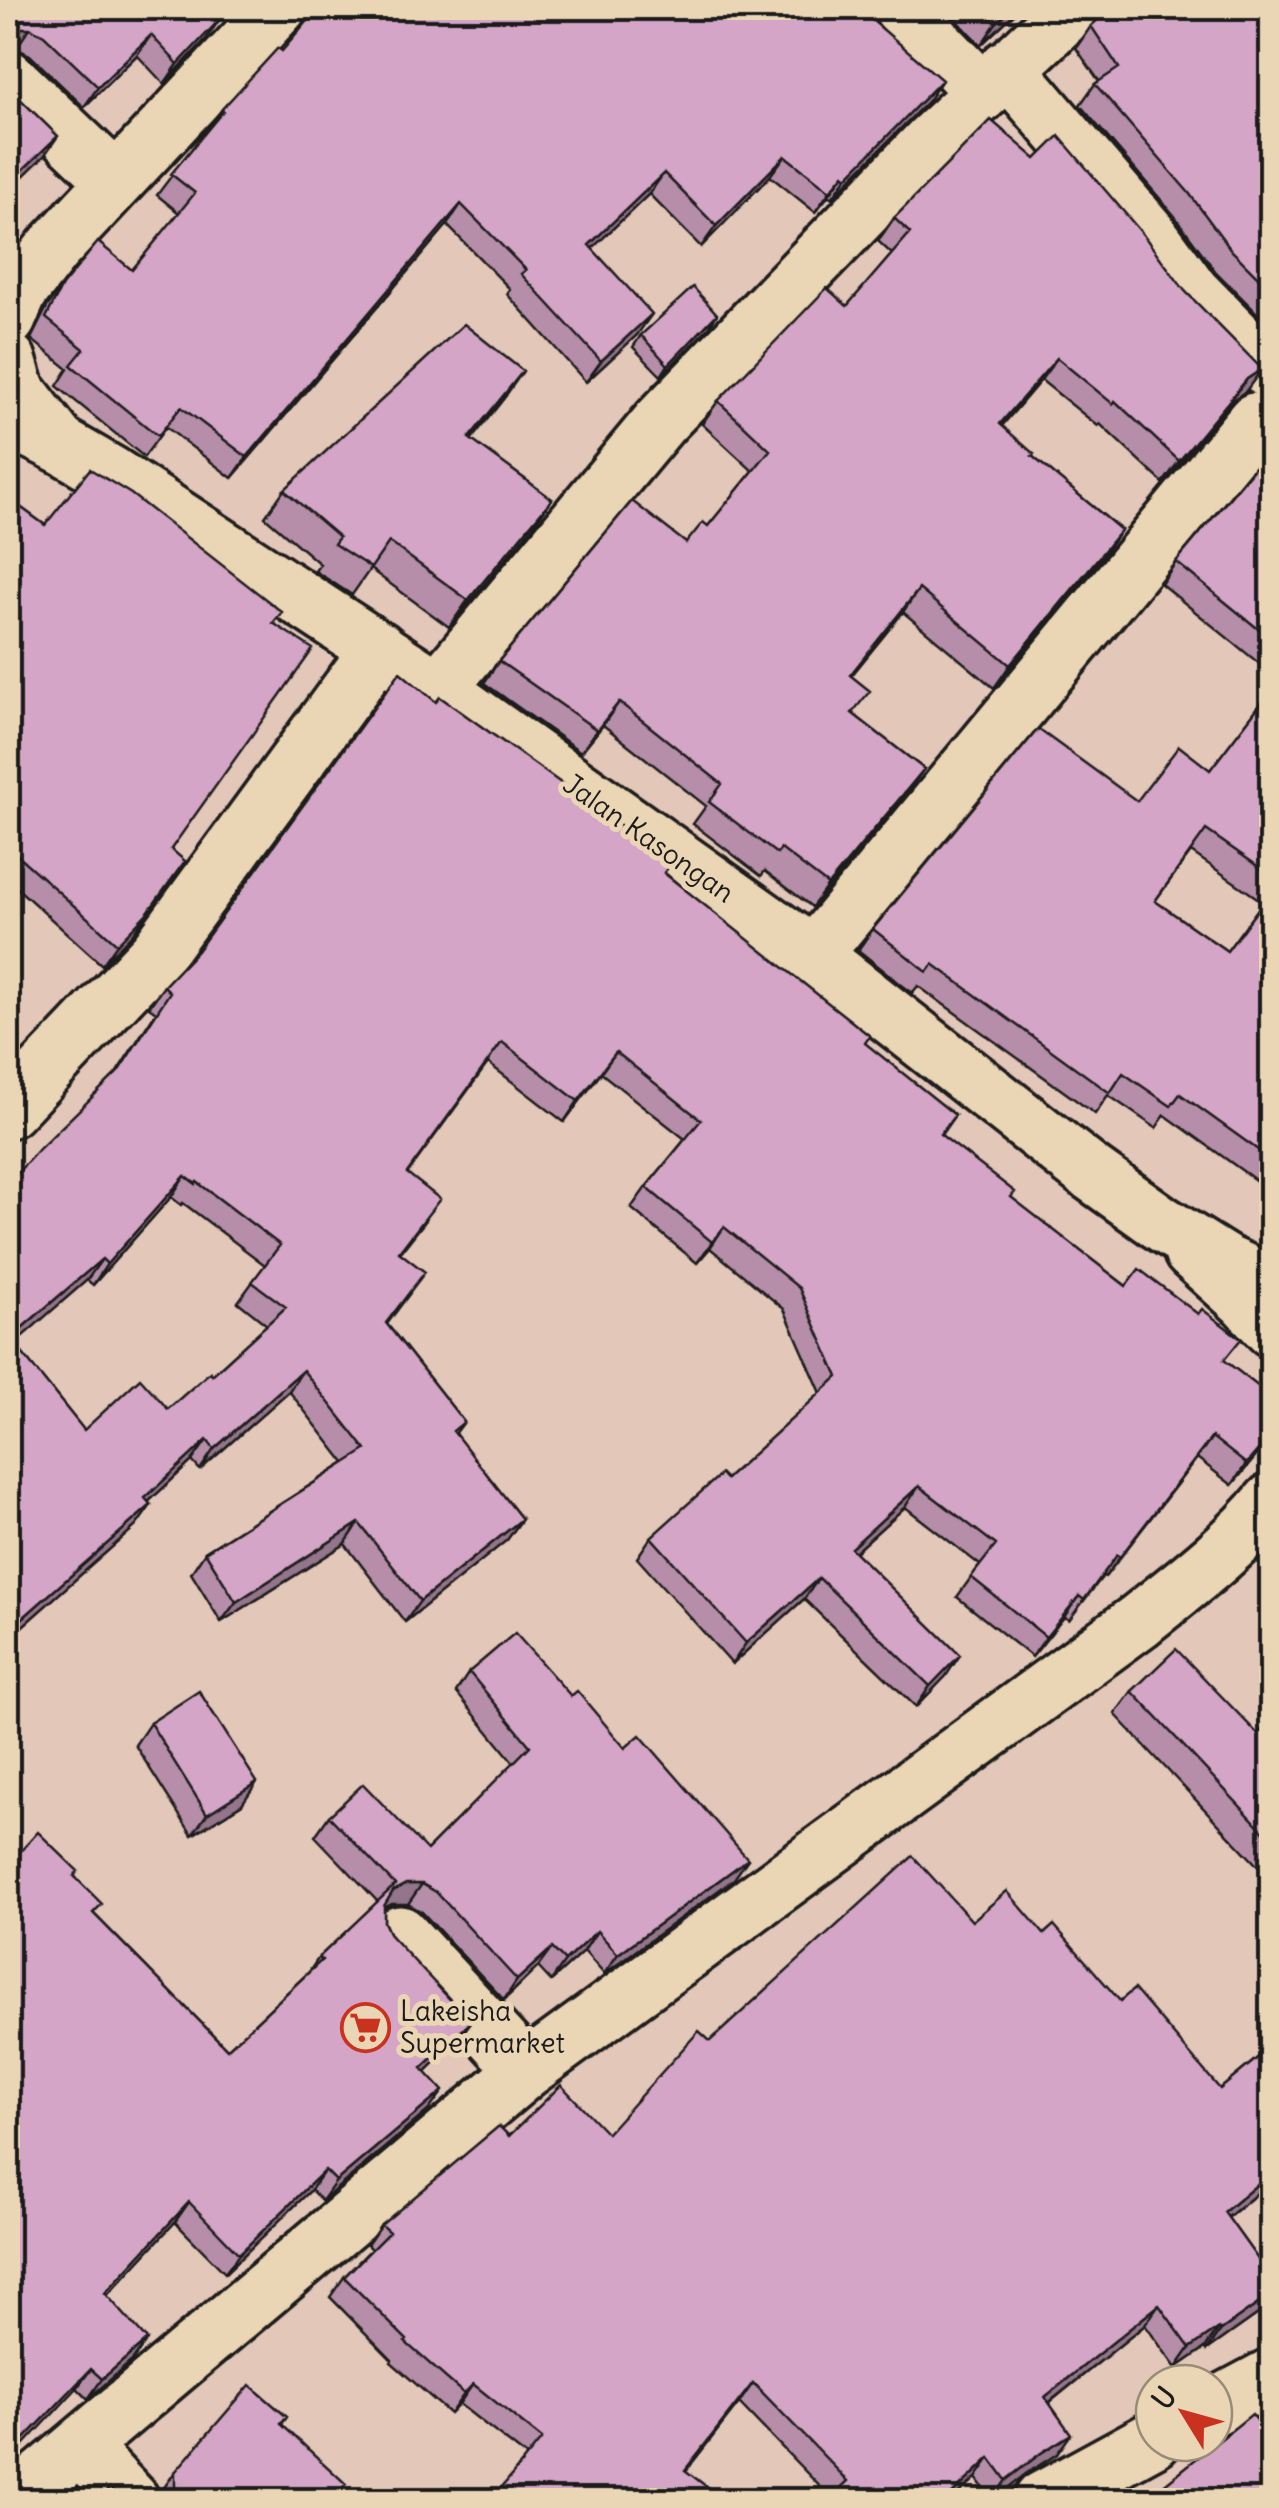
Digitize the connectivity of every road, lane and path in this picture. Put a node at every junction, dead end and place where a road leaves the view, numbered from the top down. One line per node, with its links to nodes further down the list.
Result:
1 (278, 8): 6 (street)
2 (902, 8): 5 (street)
3 (1073, 8): 5 (street)
4 (8, 78): 6 (street)
5 (994, 80): 11 (street); 15 (street)
6 (116, 182): 7 (street)
7 (52, 250): 8 (street); 9 (street)
8 (8, 289)
9 (8, 319)
10 (8, 360): 13 (street)
11 (1267, 405): 16 (street)
12 (8, 419): 13 (street, Jalan Kasongan)
13 (60, 444): 14 (street, Jalan Kasongan)
14 (379, 649): 15 (street, Jalan Kasongan); 17 (street)
15 (438, 689): 16 (street, Jalan Kasongan)
16 (813, 955): 18 (street, Jalan Kasongan)
17 (8, 1110)
18 (1160, 1223): 19 (street, Jalan Kasongan); 20 (street)
19 (1272, 1284)
20 (1272, 1330)
21 (1267, 1518): 23 (street)
22 (400, 1934): 23 (street)
23 (526, 2070): 26 (street)
24 (1272, 2376): 25 (street)
25 (1234, 2397)
26 (81, 2447): 28 (street); 29 (street)
27 (1134, 2449): 30 (street)
28 (16, 2500)
29 (131, 2500)
30 (1042, 2500)

